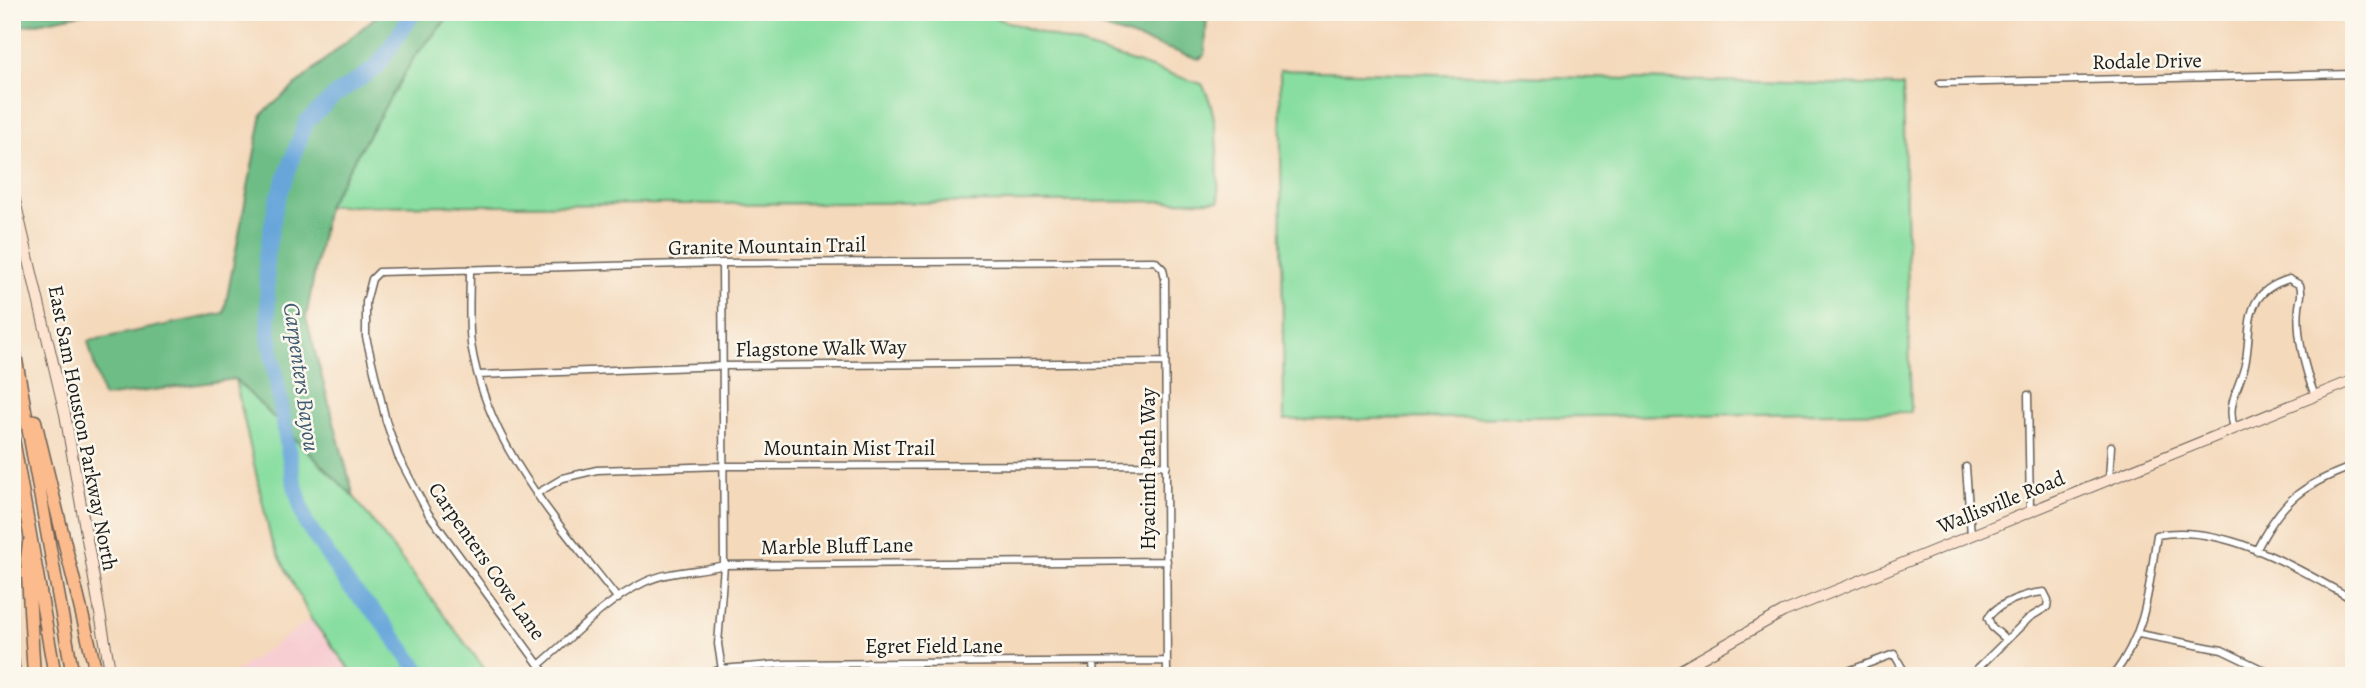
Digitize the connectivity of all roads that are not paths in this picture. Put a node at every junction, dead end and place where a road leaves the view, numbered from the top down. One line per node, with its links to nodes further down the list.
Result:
1 (2354, 74): 2 (street, Rodale Drive)
2 (1940, 83)
3 (12, 188): 47 (main road, East Sam Houston Parkway North)
4 (722, 263): 5 (street, Granite Mountain Trail); 6 (street, Granite Mountain Trail); 11 (street)
5 (1159, 264): 10 (street, Hyacinth Path Way)
6 (470, 269): 7 (street, Granite Mountain Trail); 12 (street)
7 (375, 274): 40 (street, Carpenters Cove Lane)
8 (2354, 297): 13 (street)
9 (12, 338): 14 (highway)
10 (1165, 362): 11 (street, Flagstone Walk Way); 20 (street, Hyacinth Path Way)
11 (723, 366): 12 (street, Flagstone Walk Way); 21 (street)
12 (478, 375): 25 (street)
13 (2353, 380): 16 (main road, Wallisville Road)
14 (24, 391): 45 (highway); 46 (highway)
15 (2028, 395): 26 (street)
16 (2315, 396): 17 (main road, Wallisville Road); 17 (street)
17 (2234, 428): 24 (main road, Wallisville Road)
18 (12, 433): 27 (highway)
19 (2111, 446): 24 (street)
20 (1167, 465): 21 (street, Mountain Mist Trail); 30 (street, Hyacinth Path Way)
21 (724, 466): 25 (street, Mountain Mist Trail); 31 (street)
22 (2354, 466): 29 (street)
23 (1966, 467): 28 (street)
24 (2109, 479): 26 (main road, Wallisville Road)
25 (536, 495): 32 (street)
26 (2030, 511): 28 (main road, Wallisville Road)
27 (31, 528): 43 (highway); 44 (highway)
28 (1971, 535): 53 (main road, Wallisville Road)
29 (2256, 551): 33 (street); 34 (street)
30 (1167, 561): 31 (street, Marble Bluff Lane); 37 (street, Hyacinth Path Way)
31 (724, 565): 32 (street, Marble Bluff Lane); 41 (street)
32 (618, 599): 40 (street, Marble Bluff Lane)
33 (2354, 600)
34 (2139, 634): 57 (street); 58 (street)
35 (2007, 640): 35 (street); 56 (street)
36 (12, 651): 42 (main road)
37 (1167, 661): 39 (street, Egret Field Lane); 52 (street, Hyacinth Path Way)
38 (868, 663): 39 (street, Egret Field Lane); 41 (street, Egret Field Lane); 50 (street)
39 (1093, 663): 51 (street)
40 (539, 665): 48 (street, Carpenters Cove Lane)
41 (722, 672): 49 (street, Egret Field Lane)
42 (16, 676)
43 (34, 676)
44 (55, 676)
45 (73, 676)
46 (97, 676)
47 (111, 676)
48 (547, 676)
49 (703, 676)
50 (869, 676)
51 (1094, 676)
52 (1167, 676)
53 (1670, 676)
54 (1835, 676): 55 (street)
55 (1907, 676)
56 (1970, 676)
57 (2113, 676)
58 (2276, 676)

